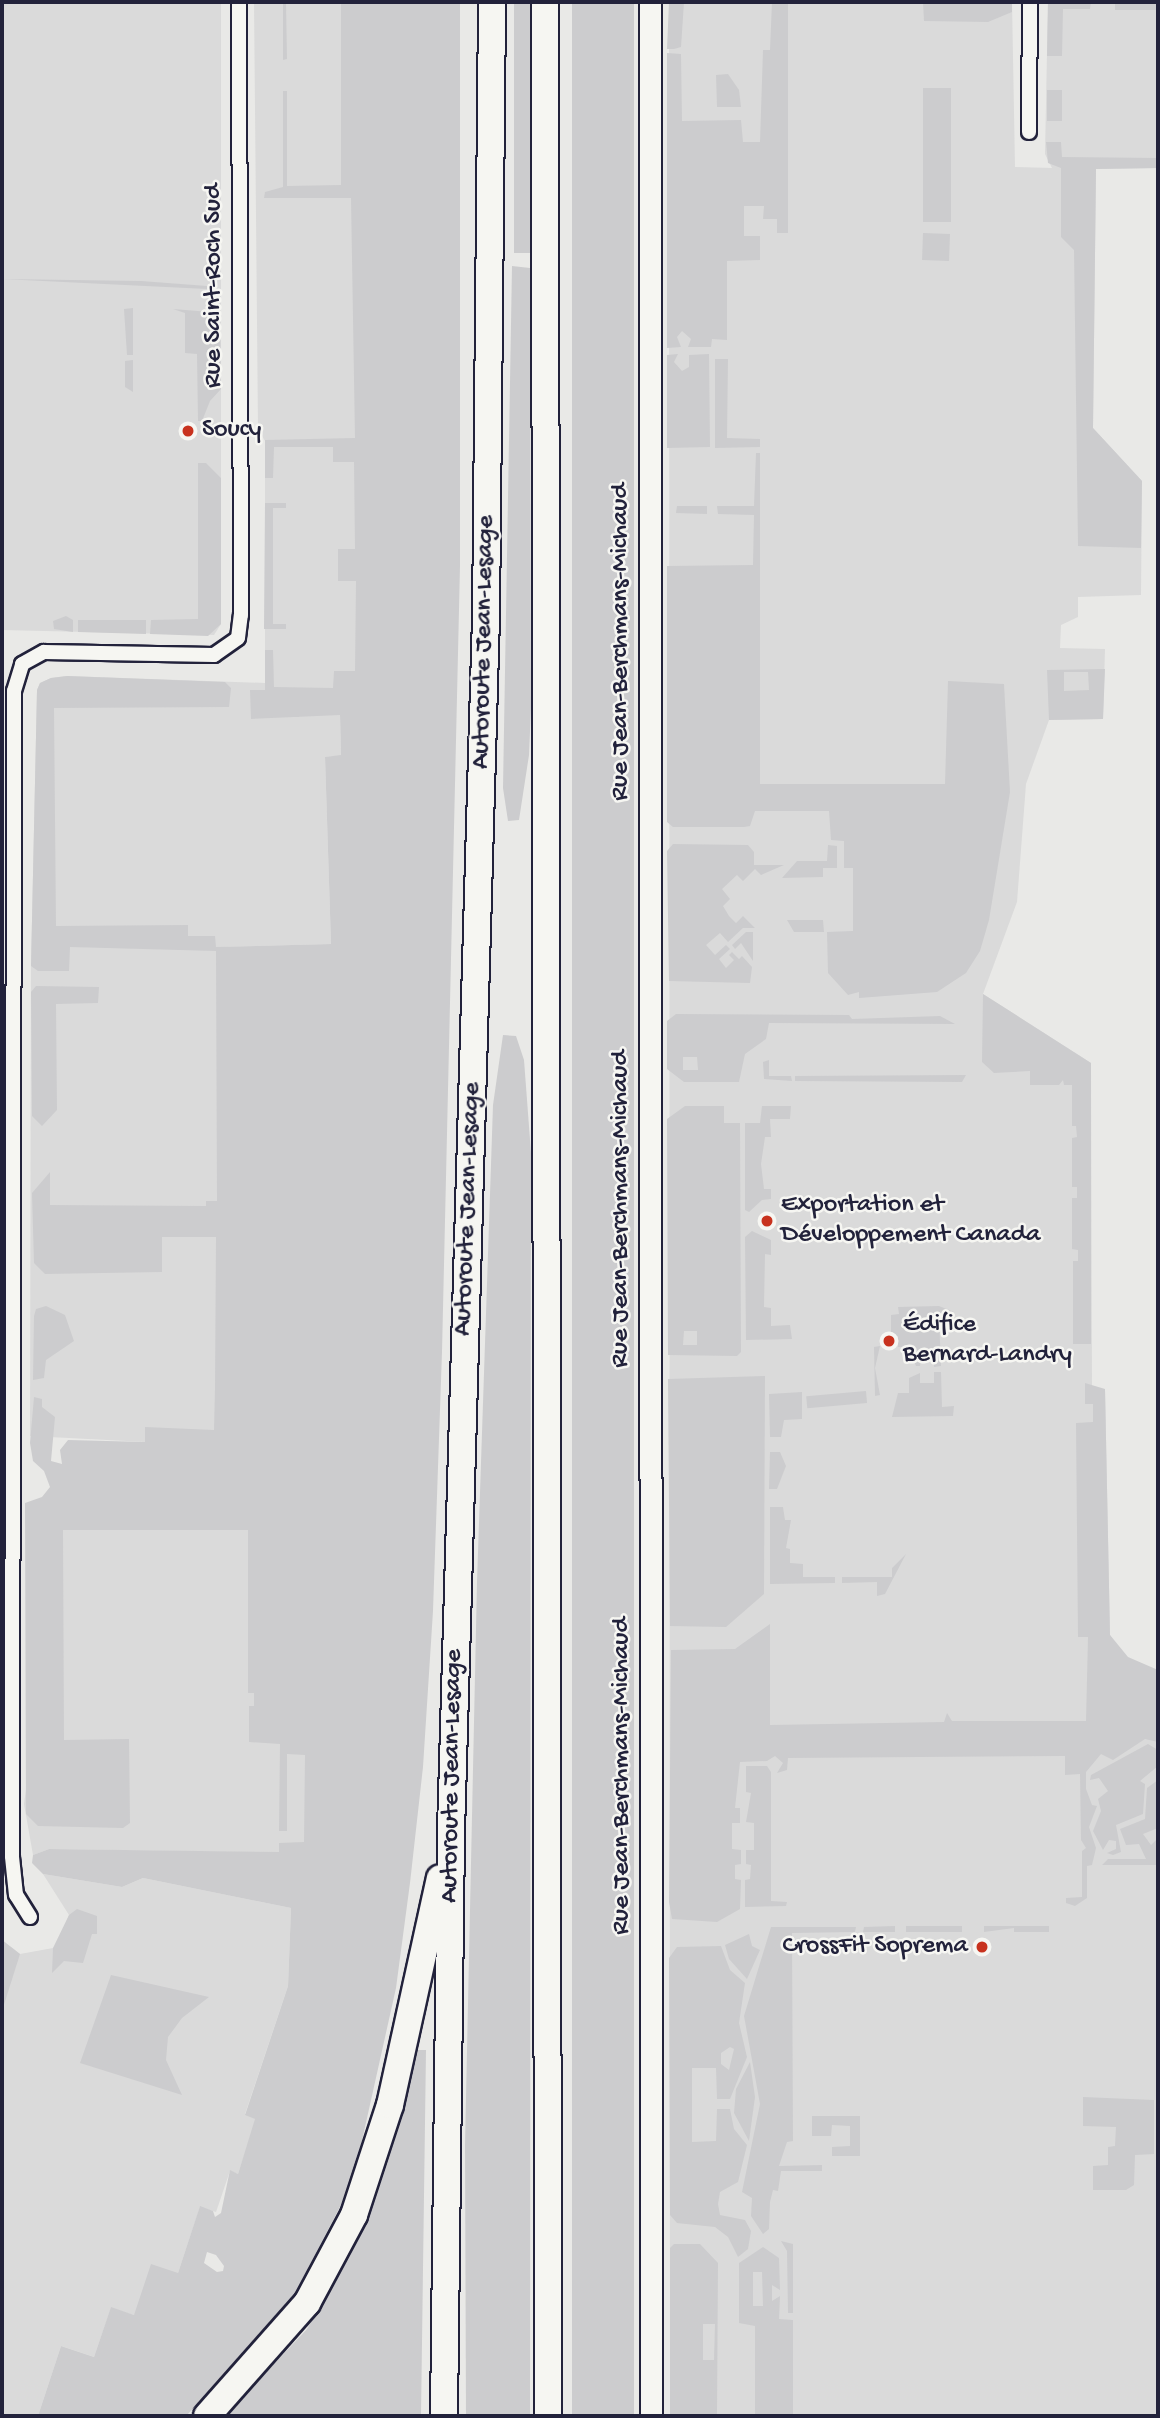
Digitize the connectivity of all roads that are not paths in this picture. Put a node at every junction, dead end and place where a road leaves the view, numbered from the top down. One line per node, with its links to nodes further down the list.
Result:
1 (239, 2): 7 (street, Rue Saint-Roch Sud)
2 (492, 2): 8 (highway, Autoroute Jean-Lesage)
3 (545, 2): 12 (highway)
4 (650, 2): 13 (street, Rue Jean-Berchmans-Michaud)
5 (1030, 2): 6 (street)
6 (1029, 132)
7 (6, 1495): 9 (street)
8 (451, 1832): 10 (highway); 11 (highway, Autoroute Jean-Lesage)
9 (30, 1917)
10 (207, 2416)
11 (444, 2416)
12 (548, 2416)
13 (651, 2416)

